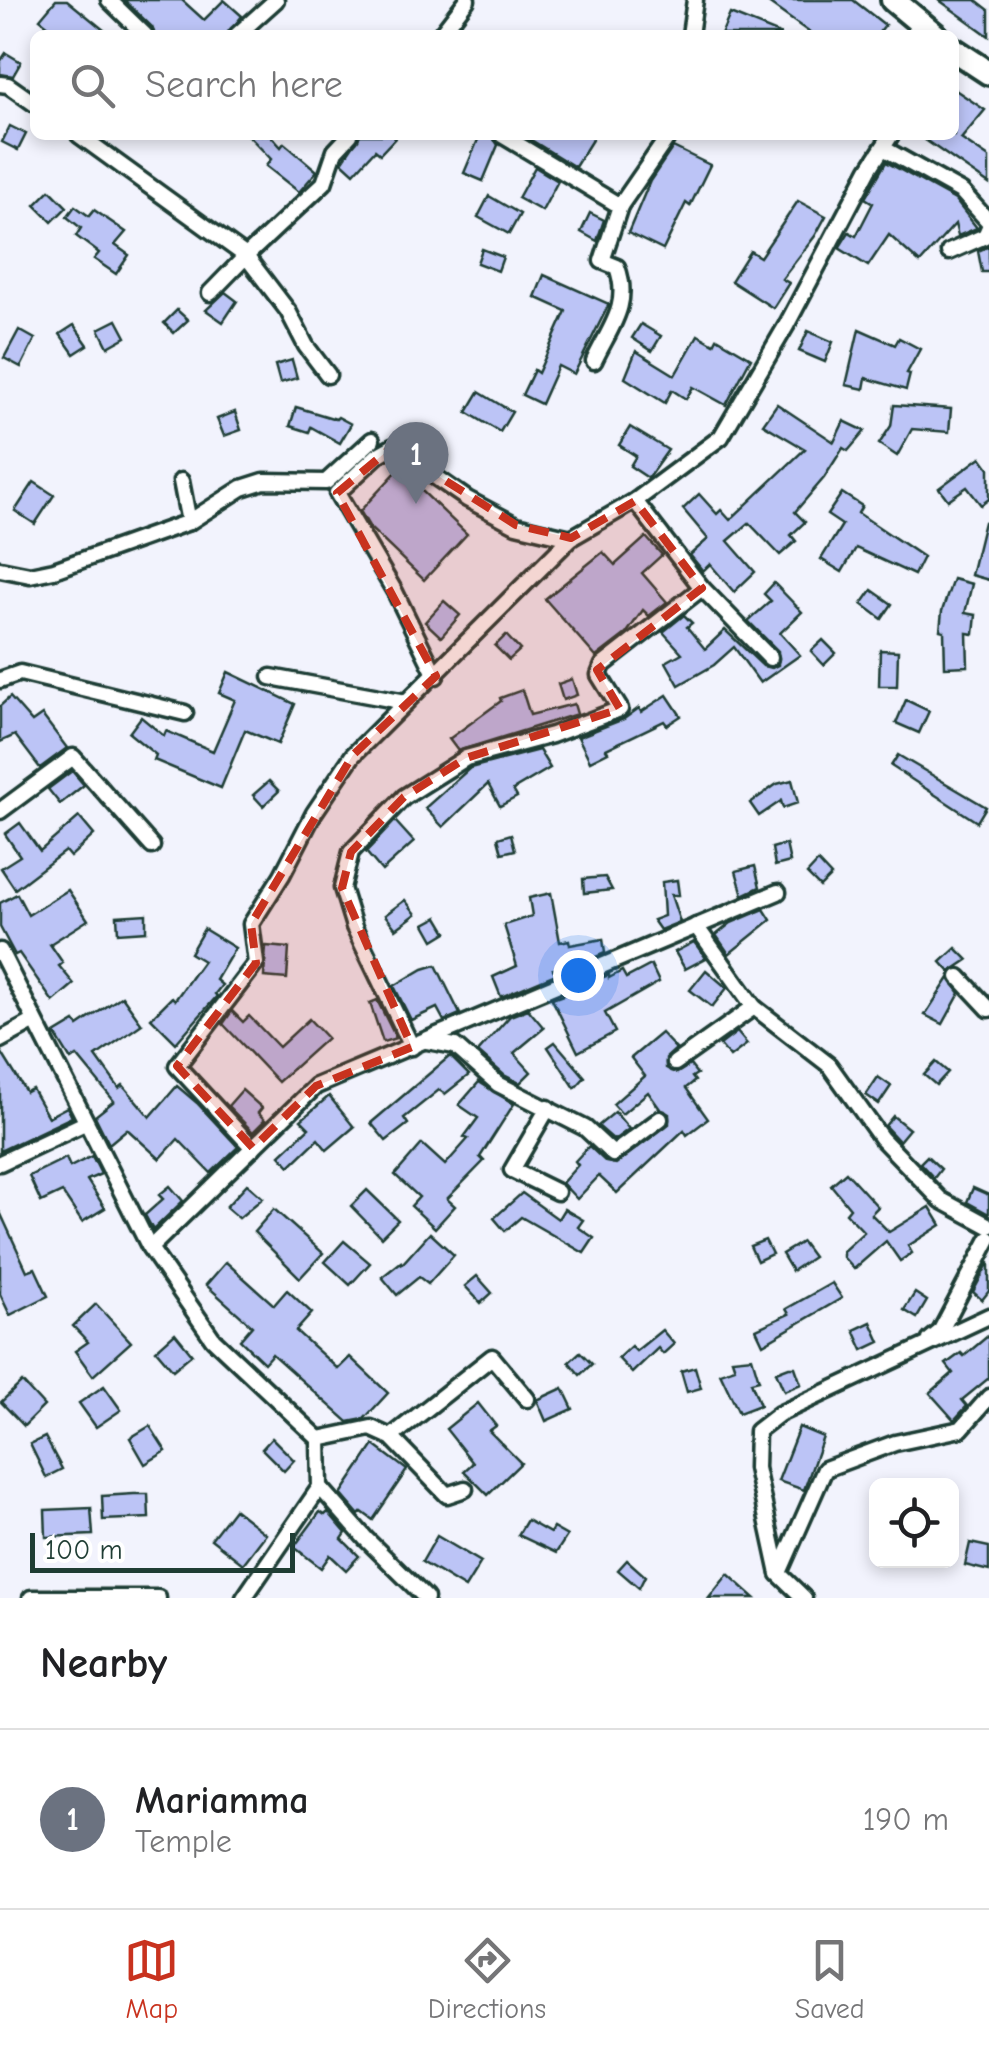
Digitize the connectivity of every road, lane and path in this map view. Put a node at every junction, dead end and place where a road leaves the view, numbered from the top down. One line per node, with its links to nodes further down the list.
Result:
1 (110, 0): 6 (street)
2 (276, 0): 7 (street)
3 (467, 0): 8 (street)
4 (694, 0): 9 (street)
5 (893, 0): 10 (main road)
6 (139, 30)
7 (243, 30)
8 (444, 30)
9 (691, 30)
10 (929, 30)
11 (959, 53): 12 (main road)
12 (989, 73)
13 (0, 84): 14 (street)
14 (30, 100)
15 (85, 140): 23 (street)
16 (345, 140): 23 (street)
17 (510, 140): 20 (street)
18 (665, 140): 20 (street)
19 (887, 142): 21 (street); 29 (street)
20 (620, 206): 25 (street)
21 (989, 225): 22 (street)
22 (949, 252)
23 (246, 256): 24 (street); 26 (street)
24 (210, 293)
25 (594, 361)
26 (328, 375)
27 (372, 440): 30 (street)
28 (182, 481): 30 (street)
29 (636, 501): 31 (street); 33 (street)
30 (189, 522): 32 (street)
31 (571, 538): 35 (street); 35 (street)
32 (0, 570)
33 (702, 588): 34 (street); 50 (street)
34 (770, 658)
35 (436, 676): 38 (street)
36 (271, 677): 38 (street)
37 (0, 680): 39 (street)
38 (406, 702): 55 (street)
39 (185, 714)
40 (0, 811): 41 (street)
41 (152, 846)
42 (778, 892): 43 (street)
43 (696, 926): 46 (street); 50 (street)
44 (0, 951): 48 (street)
45 (959, 977): 47 (street)
46 (754, 1007): 51 (street); 58 (street)
47 (989, 1010)
48 (34, 1022): 49 (street); 54 (street)
49 (0, 1040)
50 (419, 1044): 52 (street); 55 (street)
51 (675, 1064)
52 (548, 1108): 53 (street); 57 (street)
53 (660, 1119)
54 (85, 1122): 56 (street); 60 (street)
55 (253, 1148): 60 (street)
56 (0, 1163)
57 (557, 1192)
58 (989, 1226)
59 (989, 1239): 62 (street)
60 (150, 1248): 66 (street)
61 (989, 1316): 62 (street)
62 (918, 1350): 69 (street)
63 (989, 1397): 69 (street)
64 (527, 1399): 65 (street)
65 (391, 1437): 66 (street); 68 (street)
66 (319, 1440): 67 (street)
67 (320, 1487): 72 (street); 73 (street)
68 (465, 1489)
69 (779, 1574): 74 (street)
70 (31, 1598): 71 (street)
71 (158, 1598)
72 (244, 1598)
73 (426, 1598)
74 (804, 1598)

